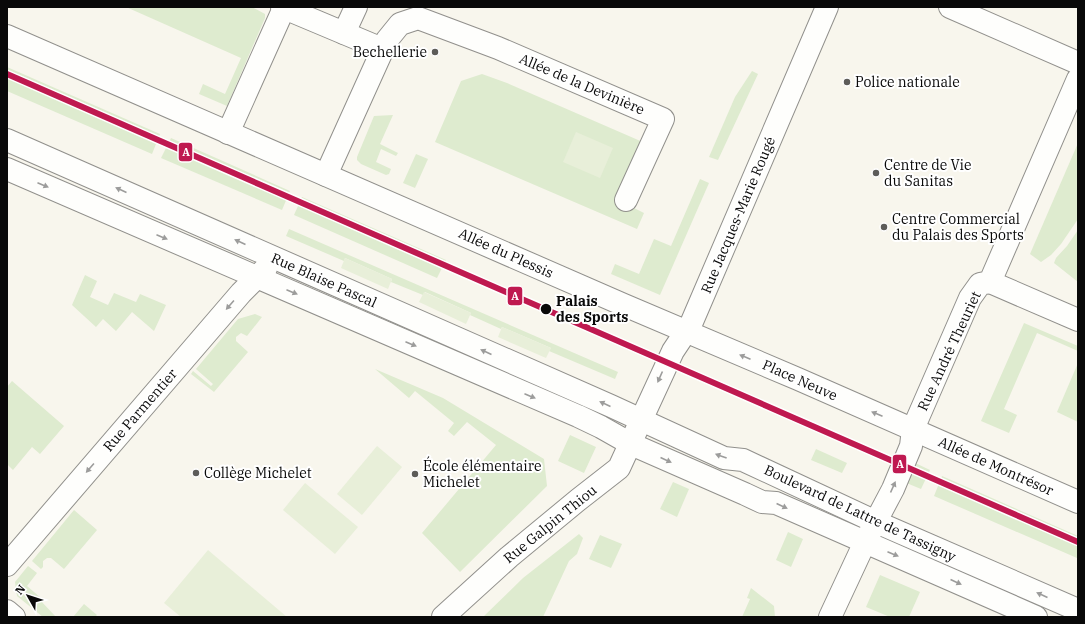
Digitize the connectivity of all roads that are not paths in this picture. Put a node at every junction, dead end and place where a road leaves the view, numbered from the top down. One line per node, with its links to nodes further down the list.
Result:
1 (283, 7): 5 (street); 10 (street)
2 (356, 7): 5 (street)
3 (827, 7): 19 (street, Rue Jacques-Marie Rougé)
4 (950, 7): 8 (street)
5 (344, 33): 7 (street)
6 (7, 36): 10 (street, Allée du Plessis)
7 (382, 49): 13 (street); 14 (street, Allée de la Devinière)
8 (1078, 63)
9 (1078, 79): 17 (street, Rue André Theuriet)
10 (228, 133): 13 (street, Allée du Plessis)
11 (7, 140): 15 (street, Rue Blaise Pascal, one-way to 11)
12 (7, 170): 16 (street, Rue Blaise Pascal, one-way to 16)
13 (326, 175): 19 (street, Allée du Plessis)
14 (626, 200)
15 (276, 259): 16 (street, Rue Parmentier); 20 (street, Rue Blaise Pascal, one-way to 15)
16 (256, 277): 22 (street, Rue Blaise Pascal, one-way to 22); 26 (street, Rue Parmentier, one-way to 26)
17 (990, 282): 18 (street); 21 (street, Rue André Theuriet)
18 (1078, 320)
19 (686, 331): 20 (street, Rue Jacques-Marie Rougé, one-way to 20); 21 (street, Place Neuve, one-way to 19)
20 (641, 420): 22 (street, Rue Galpin Thiou); 24 (street, Boulevard de Lattre de Tassigny, one-way to 20)
21 (913, 429): 23 (street, Allée de Montrésor); 24 (street, Rue André Theuriet, one-way to 21)
22 (630, 444): 25 (street, Boulevard de Lattre de Tassigny, one-way to 25); 30 (street, Rue Galpin Thiou)
23 (1078, 502)
24 (876, 522): 25 (street, Rue André Theuriet); 27 (street, Boulevard de Lattre de Tassigny, one-way to 24)
25 (865, 542): 31 (street, Rue André Theuriet); 32 (street, Boulevard de Lattre de Tassigny, one-way to 32)
26 (7, 565)
27 (1078, 610)
28 (7, 611): 29 (street)
29 (14, 617)
30 (443, 617)
31 (830, 617)
32 (1036, 617)

